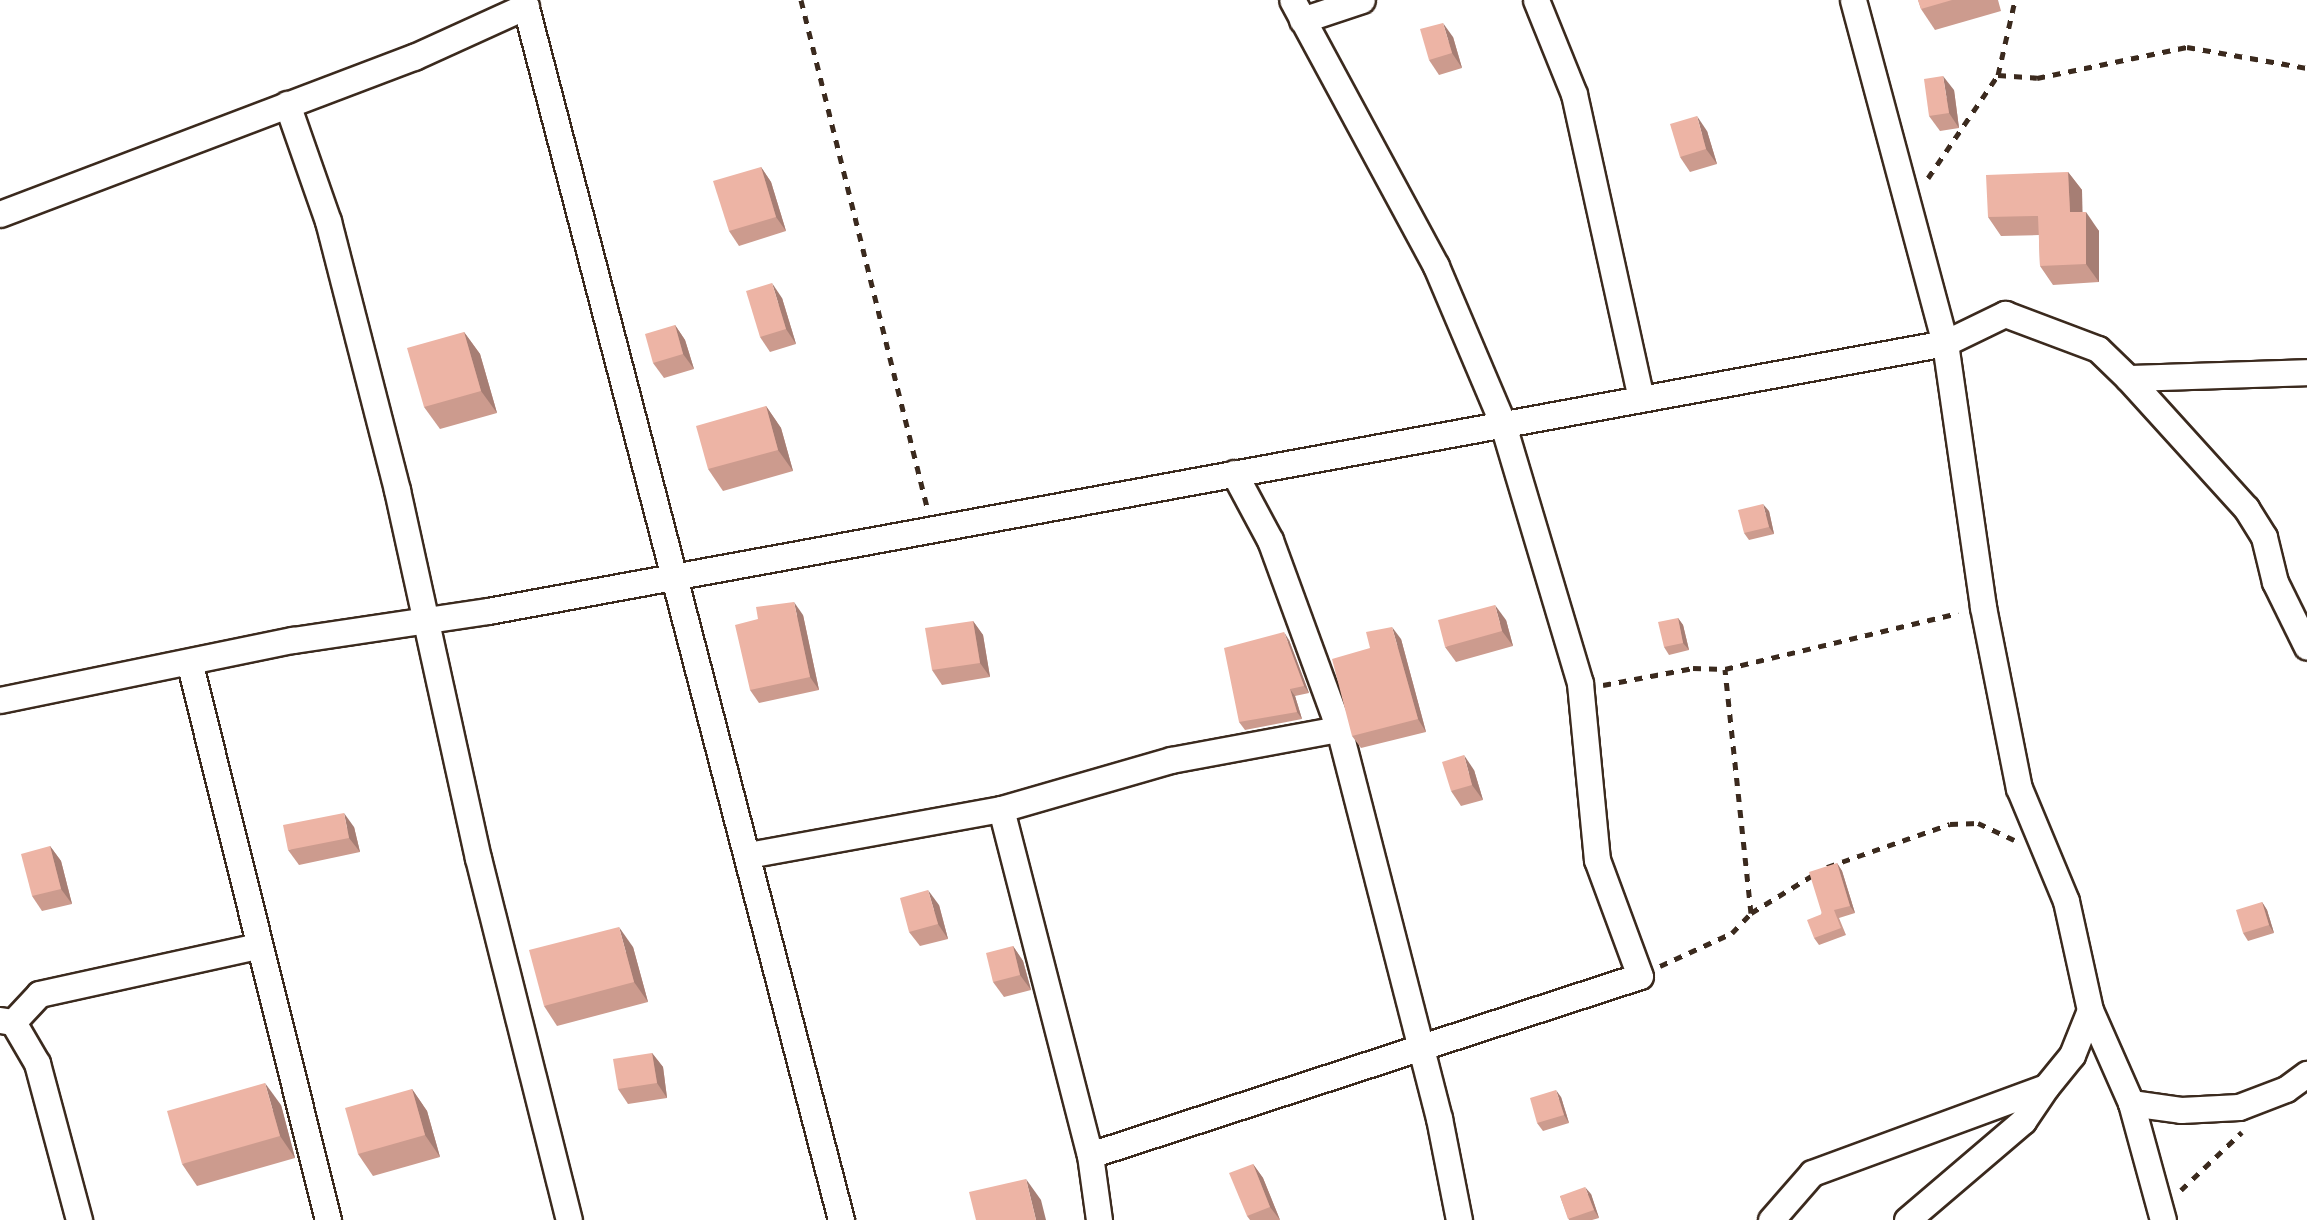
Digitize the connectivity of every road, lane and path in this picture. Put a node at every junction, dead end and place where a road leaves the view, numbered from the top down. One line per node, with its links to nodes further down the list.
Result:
1 (801, 0): 19 (path)
2 (1362, 0): 7 (street)
3 (1536, 0): 16 (street)
4 (1853, 0): 11 (street)
5 (2015, 0): 9 (path)
6 (525, 3): 10 (street); 20 (street)
7 (1297, 10): 17 (street)
8 (2307, 68): 9 (path)
9 (1998, 76): 11 (path)
10 (286, 104): 12 (street); 22 (street)
11 (1911, 203): 13 (street)
12 (0, 214)
13 (1945, 343): 15 (street); 16 (street); 21 (street)
14 (2307, 372): 15 (street)
15 (2128, 378): 23 (street)
16 (1640, 399): 17 (street)
17 (1504, 424): 18 (street); 26 (street)
18 (1234, 474): 19 (street); 28 (street)
19 (932, 529): 20 (street)
20 (678, 576): 22 (street); 31 (street)
21 (1983, 607): 25 (path); 35 (street)
22 (429, 621): 24 (street); 46 (street)
23 (2307, 647)
24 (190, 665): 27 (street); 33 (street)
25 (1725, 669): 26 (path); 32 (path)
26 (1580, 683): 34 (street)
27 (0, 700)
28 (1340, 729): 29 (street); 37 (street)
29 (1001, 810): 31 (street); 42 (street)
30 (2029, 850): 32 (path)
31 (748, 855): 47 (street)
32 (1751, 912): 34 (path)
33 (257, 946): 36 (street); 45 (street)
34 (1640, 976): 37 (street)
35 (2090, 1010): 39 (street); 40 (street)
36 (6, 1021): 44 (street)
37 (1422, 1050): 42 (street); 49 (street)
38 (2307, 1074): 40 (street)
39 (2046, 1088): 50 (street); 51 (street)
40 (2131, 1102): 43 (street)
41 (2244, 1129): 43 (path)
42 (1090, 1155): 48 (street)
43 (2162, 1214)
44 (79, 1220)
45 (328, 1220)
46 (569, 1220)
47 (842, 1220)
48 (1099, 1220)
49 (1458, 1220)
50 (1770, 1220)
51 (1907, 1220)

